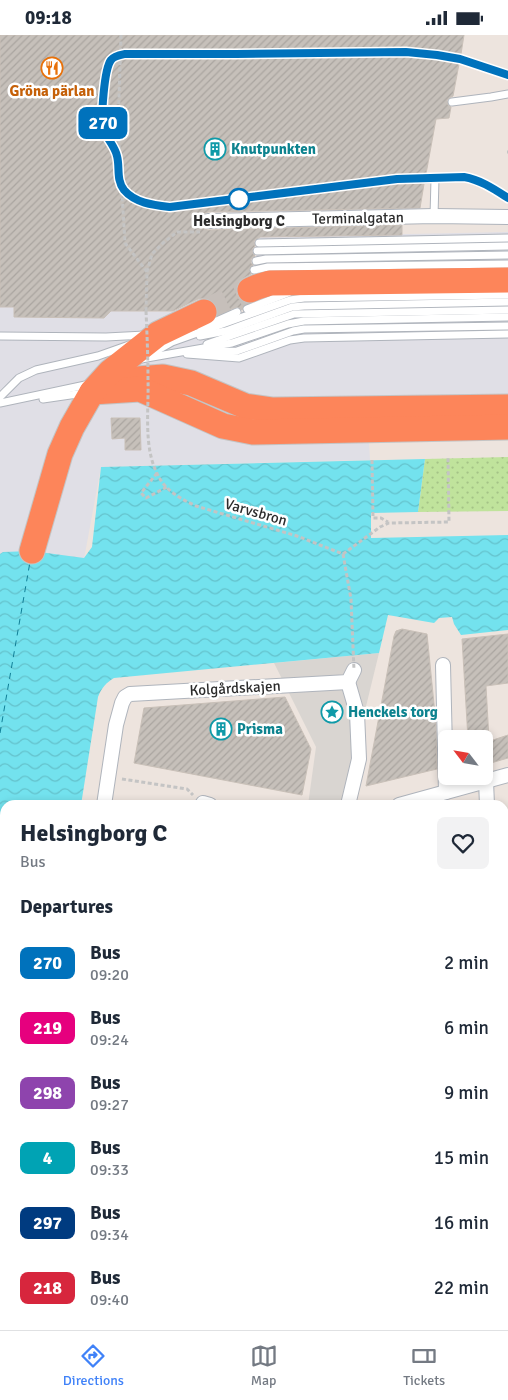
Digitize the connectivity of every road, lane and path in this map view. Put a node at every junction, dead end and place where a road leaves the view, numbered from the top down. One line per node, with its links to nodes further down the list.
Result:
1 (121, 35): 7 (path)
2 (460, 59): 3 (lane)
3 (508, 75)
4 (508, 94): 5 (lane)
5 (452, 102)
6 (102, 127): 7 (path)
7 (118, 128): 50 (path, Varvsbron, bridge)
8 (425, 179): 9 (lane)
9 (435, 179): 10 (lane); 11 (lane)
10 (508, 198)
11 (434, 210): 12 (street, Terminalgatan); 13 (street, Terminalgatan)
12 (508, 217)
13 (208, 221)
14 (508, 238): 15 (lane)
15 (259, 243)
16 (508, 246): 17 (lane)
17 (257, 251)
18 (508, 255): 19 (lane)
19 (256, 261)
20 (508, 264): 23 (lane)
21 (459, 273): 23 (lane)
22 (508, 280): 23 (highway)
23 (253, 287): 24 (lane)
24 (508, 287)
25 (508, 295): 32 (lane)
26 (508, 302): 32 (lane)
27 (508, 310): 35 (lane)
28 (198, 312): 32 (highway)
29 (237, 312): 32 (lane)
30 (508, 317): 35 (lane)
31 (508, 326): 35 (lane)
32 (169, 328): 34 (lane); 36 (lane); 37 (highway); 38 (lane)
33 (508, 335): 35 (lane)
34 (0, 336)
35 (178, 353): 36 (lane)
36 (144, 358): 37 (lane)
37 (101, 382): 39 (lane); 39 (lane); 41 (highway); 47 (highway); 53 (highway)
38 (0, 397)
39 (0, 403)
40 (226, 407): 42 (lane)
41 (508, 407)
42 (508, 412)
43 (232, 420): 44 (lane)
44 (241, 421)
45 (508, 421): 46 (lane)
46 (260, 424)
47 (508, 427)
48 (448, 457): 52 (path)
49 (372, 460): 52 (path)
50 (157, 473): 51 (path, Varvsbron, bridge); 51 (path)
51 (167, 487): 54 (path, Varvsbron, bridge)
52 (389, 523): 54 (path)
53 (32, 551)
54 (343, 554): 56 (path, bridge)
55 (442, 665): 62 (street)
56 (351, 676): 58 (street, Kolgårdskajen); 65 (street)
57 (508, 775): 59 (street)
58 (108, 777): 63 (street); 64 (path)
59 (493, 779)
60 (471, 785): 62 (street)
61 (486, 785): 67 (street)
62 (446, 792): 66 (street)
63 (105, 800)
64 (200, 800)
65 (349, 800)
66 (418, 800)
67 (487, 800)

